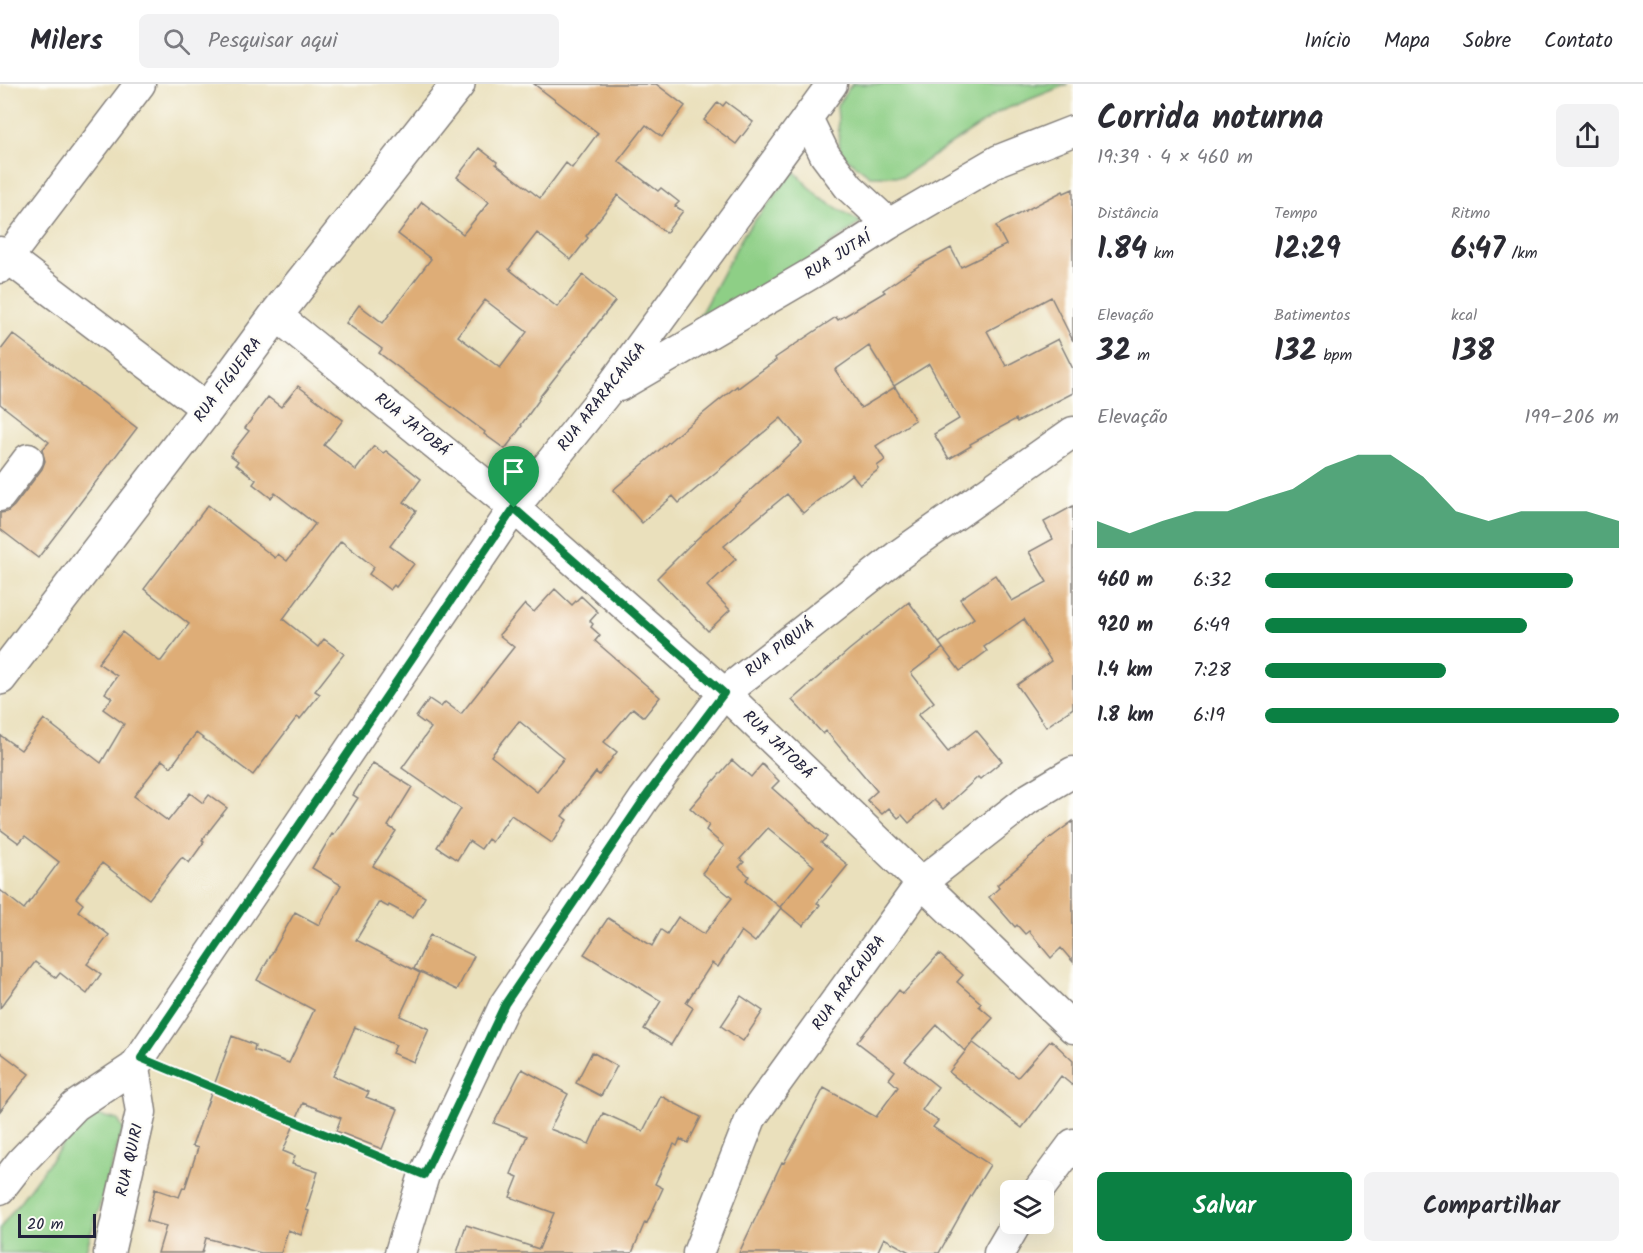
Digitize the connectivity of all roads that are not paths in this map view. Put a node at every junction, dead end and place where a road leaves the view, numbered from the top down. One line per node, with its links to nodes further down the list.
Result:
1 (140, 84): 7 (street)
2 (458, 84): 8 (street, RUA FIGUEIRA)
3 (832, 84): 4 (street, RUA ARARACANGA)
4 (807, 118): 6 (street); 9 (street, RUA ARARACANGA)
5 (1073, 130): 6 (street, RUA JUTAÍ)
6 (889, 224): 9 (street, RUA JUTAÍ)
7 (3, 259): 10 (street)
8 (276, 315): 10 (street, RUA FIGUEIRA); 12 (street, RUA JATOBÁ)
9 (607, 392): 12 (street, RUA ARARACANGA)
10 (207, 410): 13 (street, RUA FIGUEIRA)
11 (1073, 432): 14 (street, RUA PIQUIÁ)
12 (514, 508): 14 (street, RUA JATOBÁ); 18 (street, RUA ARARACANGA)
13 (0, 678)
14 (724, 693): 16 (street, RUA JATOBÁ); 24 (street, RUA PIQUIÁ)
15 (1073, 772): 16 (street, RUA ARACAUBA)
16 (922, 882): 17 (street, RUA JATOBÁ); 25 (street, RUA ARACAUBA)
17 (1073, 1028)
18 (137, 1062): 21 (street, RUA ARARACANGA); 23 (street, RUA QUIRI)
19 (1073, 1144): 20 (street)
20 (1046, 1180)
21 (0, 1189)
22 (1010, 1234): 26 (street)
23 (109, 1253)
24 (400, 1253)
25 (698, 1253)
26 (999, 1253)

